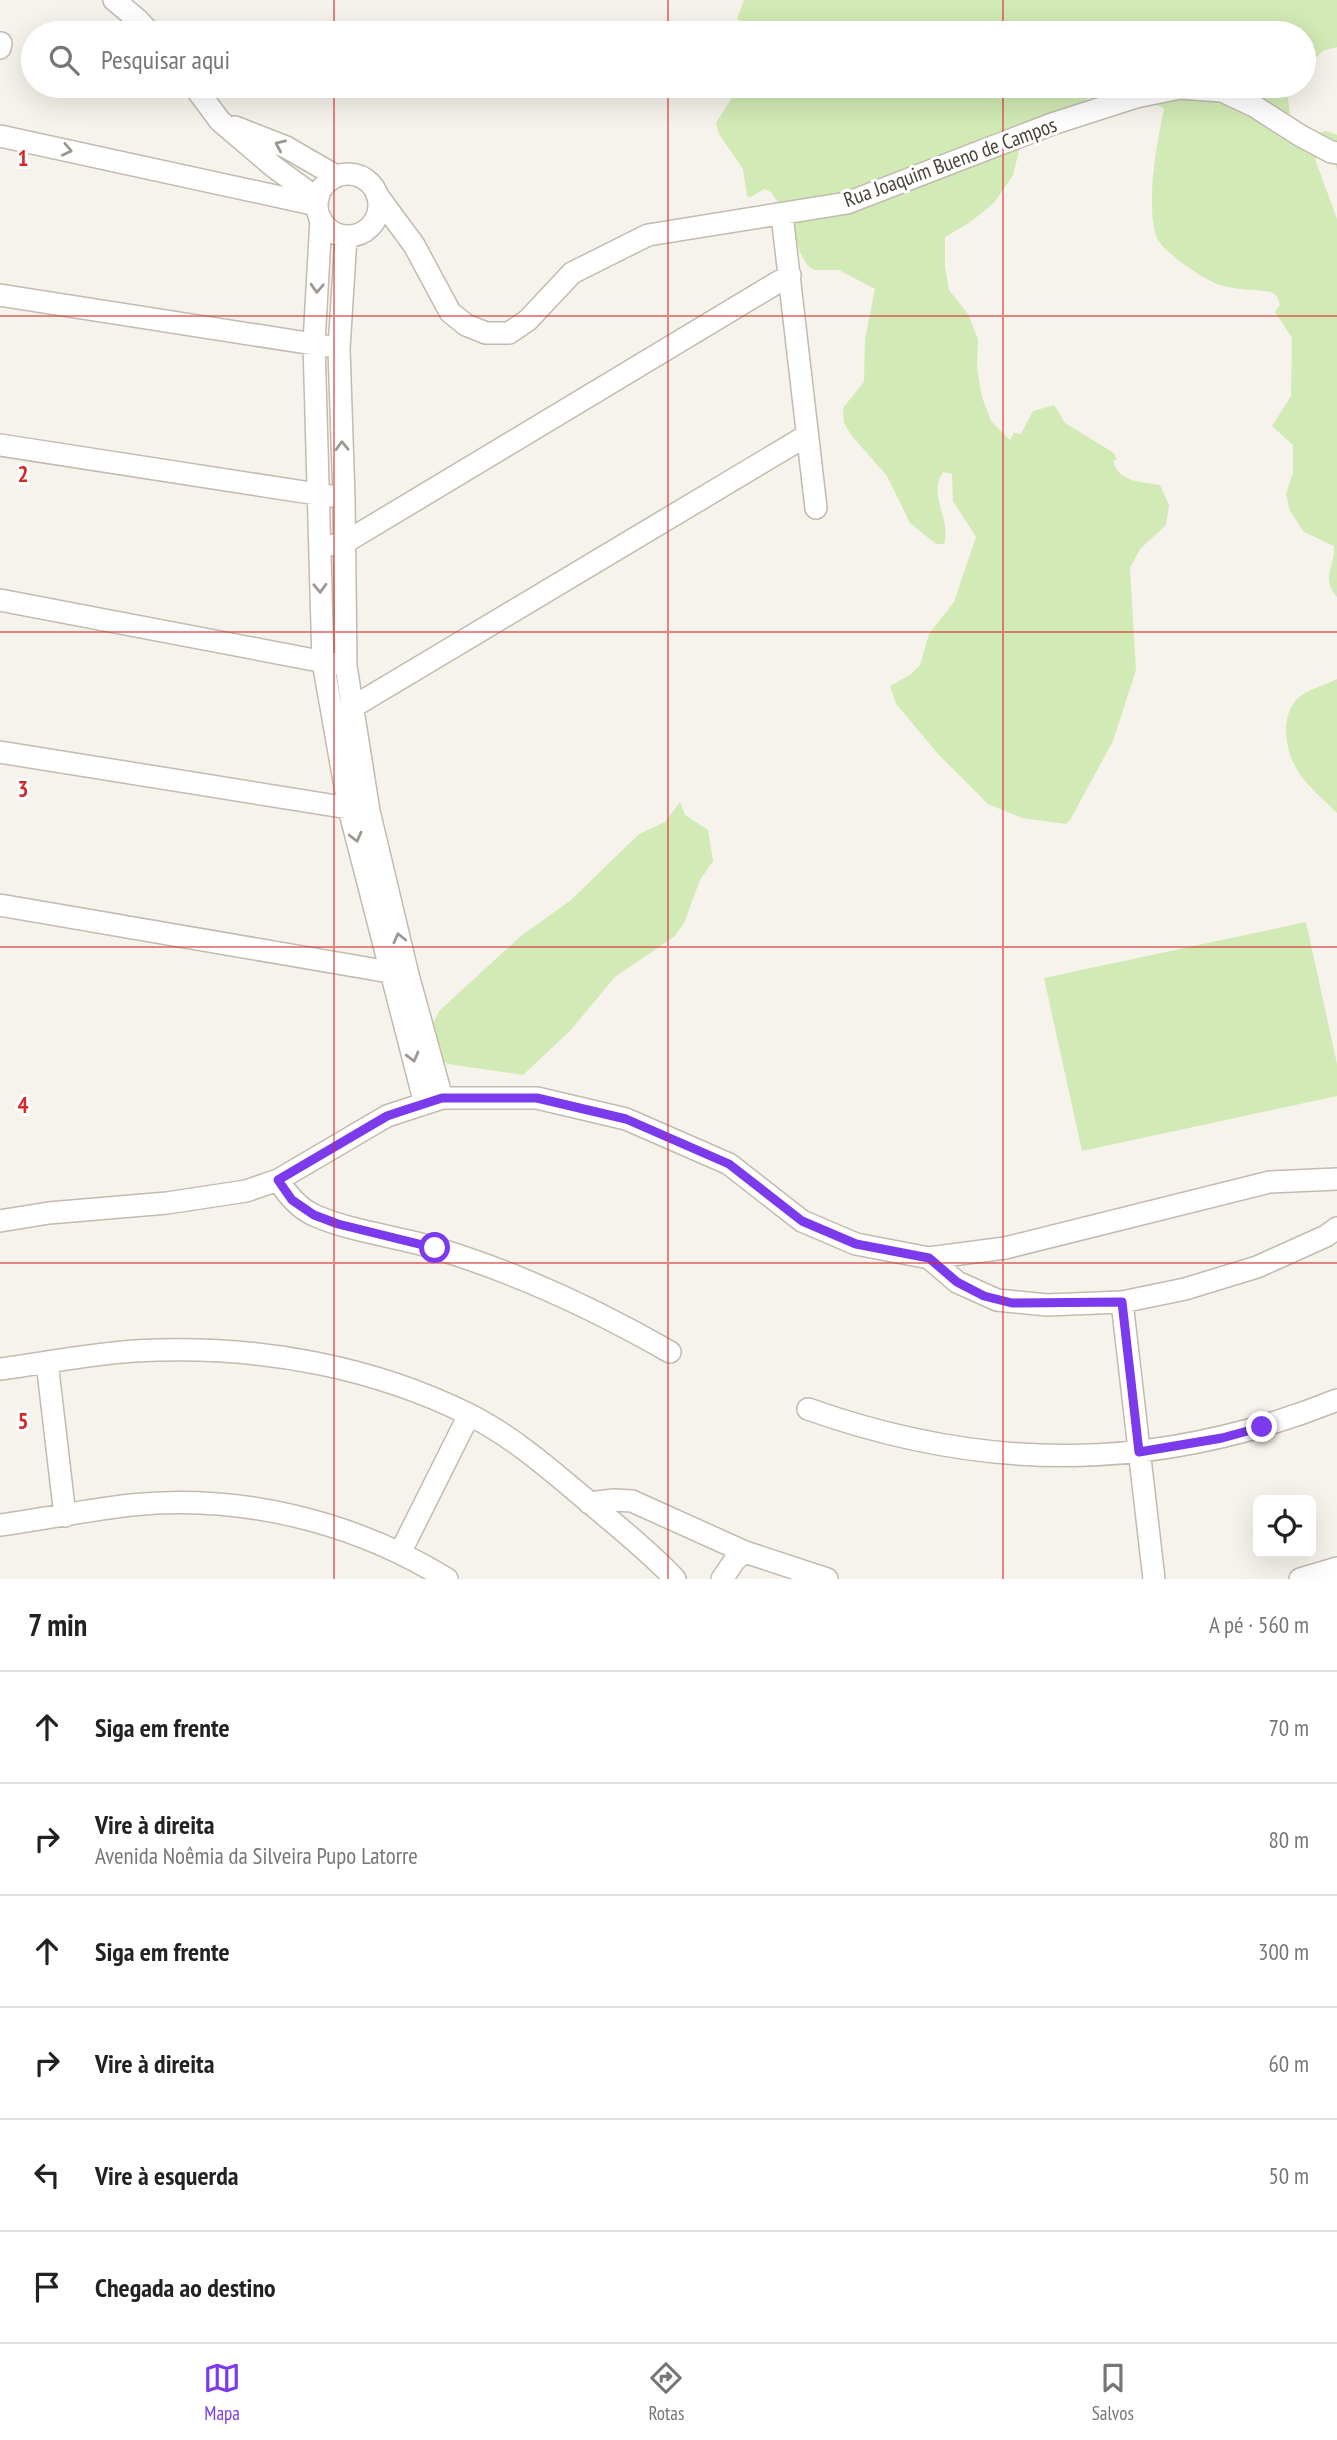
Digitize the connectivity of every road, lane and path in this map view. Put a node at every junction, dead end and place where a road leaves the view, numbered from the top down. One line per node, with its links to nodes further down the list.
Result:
1 (114, 0): 2 (street)
2 (139, 21)
3 (203, 98): 6 (street)
4 (1133, 98): 12 (street, Rua Joaquim Bueno de Campos)
5 (1237, 98): 8 (street, Rua Joaquim Bueno de Campos)
6 (220, 121): 9 (street, one-way to 6); 11 (street)
7 (0, 136): 11 (street, one-way to 11)
8 (1337, 153)
9 (337, 176): 10 (street); 11 (street)
10 (377, 195): 13 (street); 15 (street, Rua Joaquim Bueno de Campos)
11 (319, 208): 14 (street); 18 (street, one-way to 18)
12 (782, 215): 15 (street, Rua Joaquim Bueno de Campos); 16 (street)
13 (373, 223): 14 (street); 15 (street)
14 (346, 236): 19 (street)
15 (414, 245)
16 (790, 275): 20 (street); 25 (street)
17 (0, 295): 18 (street)
18 (314, 343): 19 (street); 22 (street)
19 (339, 349): 23 (street, one-way to 19)
20 (806, 436): 24 (street); 30 (street)
21 (0, 445): 22 (street)
22 (318, 494): 23 (street); 26 (street)
23 (344, 498): 25 (street)
24 (816, 508)
25 (344, 543): 26 (street); 29 (street)
26 (319, 548): 28 (street, one-way to 28)
27 (0, 600): 28 (street)
28 (323, 662): 29 (street); 30 (street)
29 (346, 666): 30 (street)
30 (342, 711): 32 (street)
31 (0, 752): 32 (street)
32 (359, 810): 34 (street)
33 (0, 905): 34 (street)
34 (399, 974): 35 (street)
35 (433, 1101): 37 (street); 40 (street)
36 (1337, 1179): 40 (street)
37 (278, 1180): 38 (street); 42 (street)
38 (0, 1221)
39 (1337, 1228): 41 (street)
40 (929, 1258): 41 (street)
41 (1122, 1302): 48 (street)
42 (670, 1352)
43 (47, 1362): 44 (street); 47 (street); 50 (street)
44 (0, 1369)
45 (1337, 1400): 48 (street)
46 (808, 1409): 48 (street)
47 (469, 1415): 49 (street); 53 (street)
48 (1139, 1452): 59 (street)
49 (589, 1503): 52 (street); 56 (street)
50 (65, 1516): 51 (street); 53 (street)
51 (0, 1525)
52 (745, 1552): 57 (street); 58 (street)
53 (400, 1553): 55 (street)
54 (1337, 1568): 60 (street)
55 (447, 1579)
56 (675, 1579)
57 (722, 1579)
58 (827, 1579)
59 (1154, 1579)
60 (1300, 1579)

